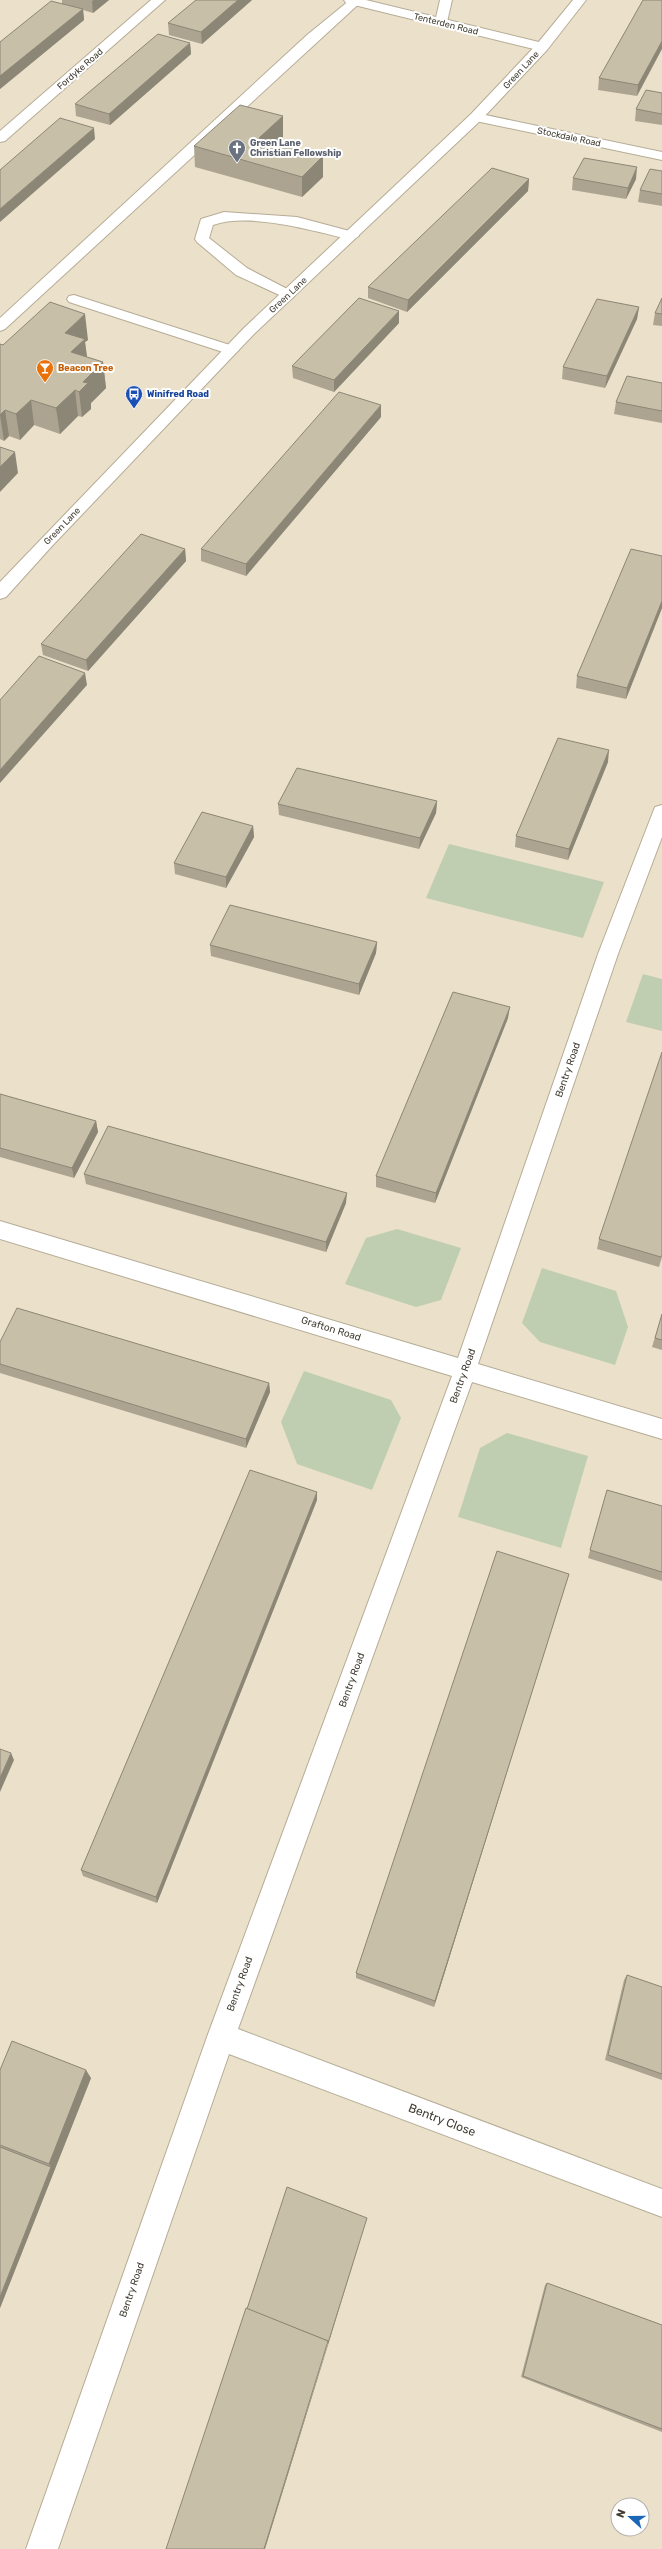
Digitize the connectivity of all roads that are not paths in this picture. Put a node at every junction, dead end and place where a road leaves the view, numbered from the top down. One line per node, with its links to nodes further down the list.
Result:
1 (159, 0): 9 (street, Fordyke Road)
2 (446, 0): 5 (street)
3 (580, 0): 6 (street, Green Lane)
4 (353, 1): 5 (street, Tenterden Road); 15 (street)
5 (441, 22): 6 (street, Tenterden Road)
6 (542, 47): 8 (street, Green Lane)
7 (0, 117): 9 (street)
8 (476, 117): 11 (street, Stockdale Road); 12 (street, Green Lane)
9 (18, 122): 10 (street, Fordyke Road)
10 (0, 138)
11 (662, 156)
12 (352, 236): 13 (street, Green Lane); 13 (street)
13 (288, 295): 16 (street, Green Lane)
14 (74, 299): 16 (street)
15 (0, 326)
16 (231, 350): 17 (street, Green Lane)
17 (0, 593)
18 (662, 812): 20 (street, Bentry Road)
19 (0, 1230): 20 (street, Grafton Road)
20 (466, 1370): 21 (street, Grafton Road); 22 (street, Bentry Road)
21 (662, 1429)
22 (221, 2037): 23 (street, Bentry Close); 24 (street, Bentry Road)
23 (662, 2203)
24 (42, 2549)

